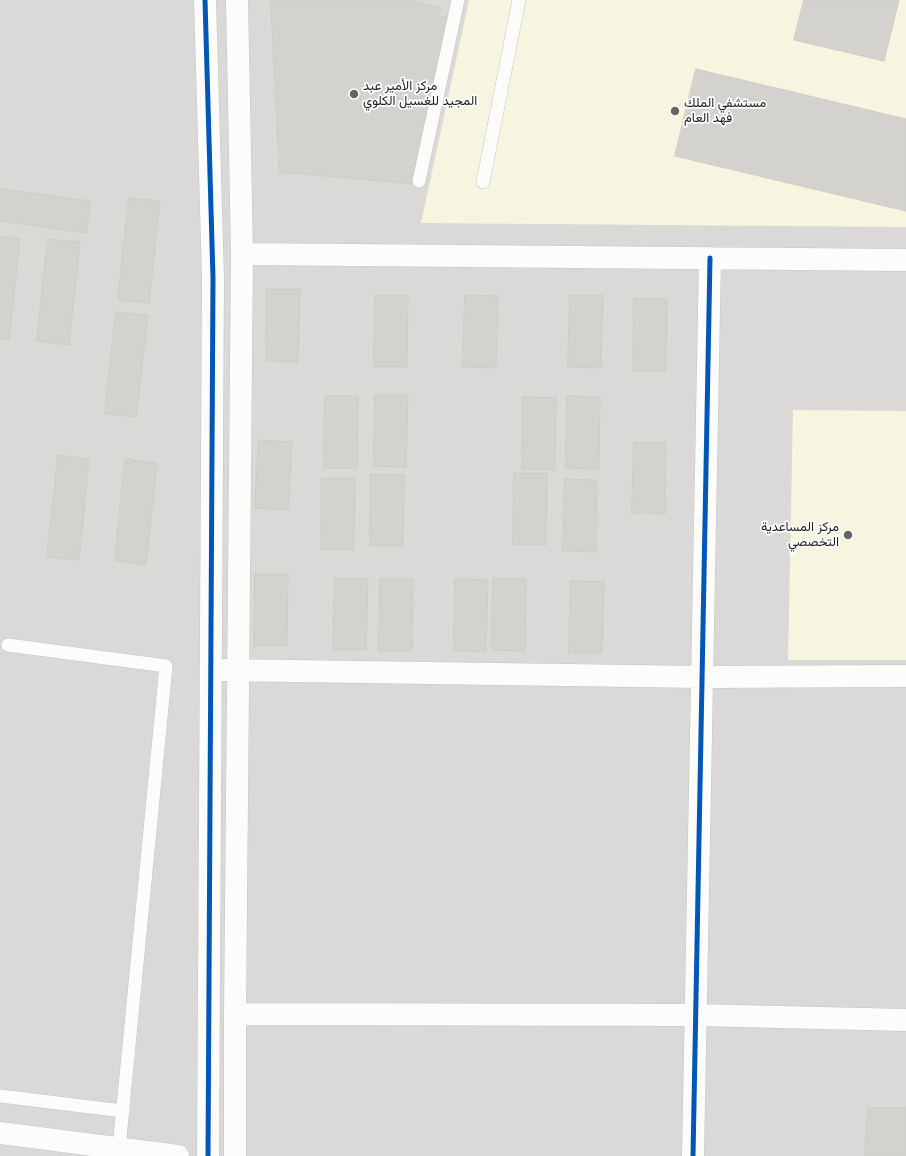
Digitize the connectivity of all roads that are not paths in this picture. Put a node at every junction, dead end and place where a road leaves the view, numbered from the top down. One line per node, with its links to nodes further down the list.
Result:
1 (205, 0): 11 (street)
2 (237, 0): 7 (street)
3 (458, 0): 5 (lane)
4 (519, 0): 6 (lane)
5 (419, 181)
6 (483, 182)
7 (242, 254): 8 (street); 12 (street)
8 (710, 258): 9 (street); 14 (street)
9 (906, 260)
10 (8, 645): 19 (lane)
11 (211, 670): 12 (street); 23 (street)
12 (238, 670): 14 (street); 15 (street)
13 (906, 676): 14 (street)
14 (702, 677): 16 (street)
15 (235, 1014): 16 (street); 24 (street)
16 (696, 1015): 17 (street); 25 (street)
17 (906, 1020)
18 (0, 1096): 19 (lane)
19 (123, 1111): 21 (lane)
20 (0, 1133): 21 (street)
21 (119, 1148): 22 (street)
22 (178, 1156)
23 (208, 1156)
24 (235, 1156)
25 (693, 1156)

